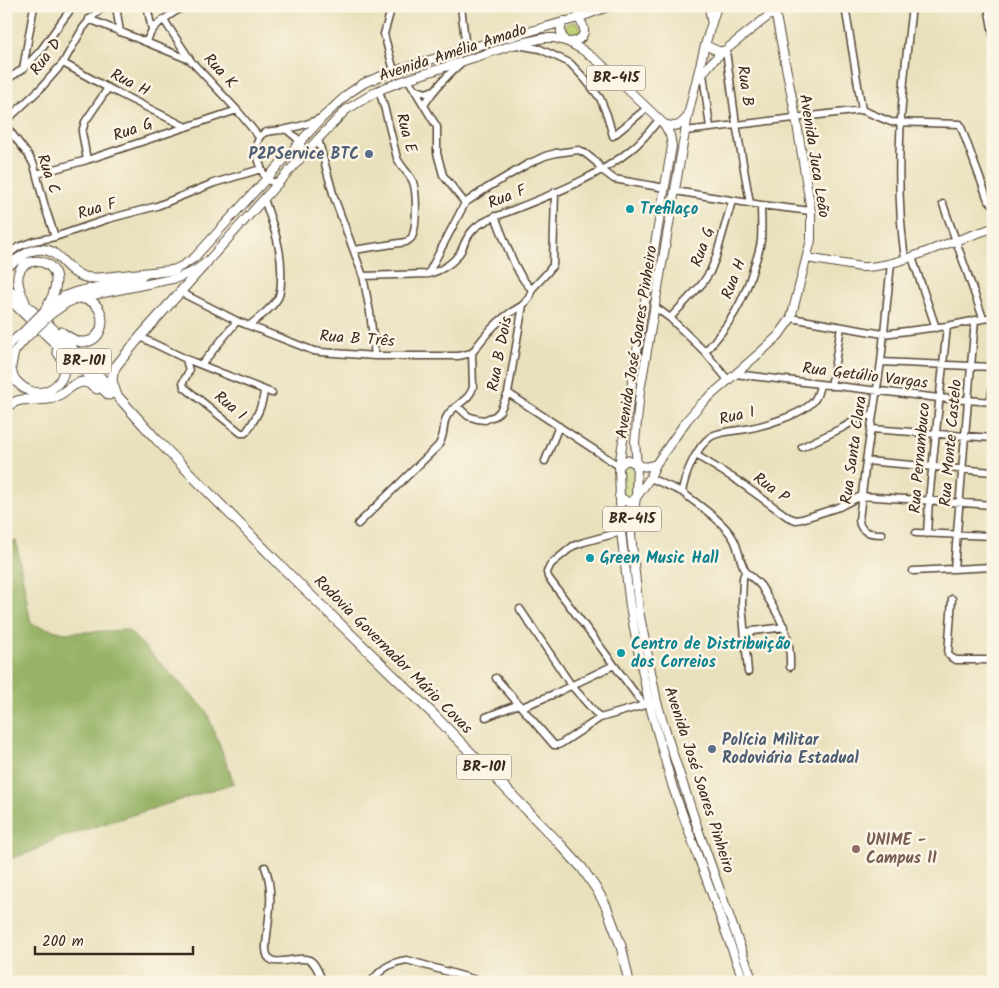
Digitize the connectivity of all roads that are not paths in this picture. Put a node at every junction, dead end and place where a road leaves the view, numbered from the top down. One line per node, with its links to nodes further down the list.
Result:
1 (34, 6): 34 (street)
2 (73, 6): 34 (street)
3 (104, 6): 18 (street, Rua D)
4 (116, 6): 23 (street)
5 (147, 6): 22 (street)
6 (184, 6): 19 (street)
7 (392, 6): 35 (street)
8 (461, 6): 29 (street)
9 (578, 6): 17 (street)
10 (610, 6): 17 (main road, Avenida Amélia Amado)
11 (709, 6): 21 (main road)
12 (717, 6): 21 (main road, BR-415)
13 (845, 6): 46 (street)
14 (912, 6): 52 (street)
15 (988, 6): 24 (street)
16 (777, 8): 30 (main road); 49 (main road, Avenida Juca Leão)
17 (578, 18): 20 (main road, Avenida Amélia Amado); 25 (main road)
18 (90, 20): 23 (street); 33 (street, Rua D)
19 (164, 20): 22 (street); 32 (street, Rua K)
20 (564, 21): 25 (main road); 29 (main road, Avenida Amélia Amado)
21 (712, 22): 28 (main road, Avenida José Soares Pinheiro / BR-415)
22 (152, 30): 26 (street)
23 (120, 32): 26 (street)
24 (993, 34)
25 (566, 41): 27 (main road, Avenida Amélia Amado); 44 (main road, Avenida Amélia Amado / BR-415)
26 (147, 42): 32 (street)
27 (513, 45): 31 (main road, Avenida Amélia Amado); 44 (street)
28 (705, 45): 30 (main road); 36 (main road, Avenida José Soares Pinheiro / BR-415)
29 (466, 49): 35 (main road, Avenida Amélia Amado)
30 (726, 51): 36 (main road); 53 (street, Rua B)
31 (464, 60): 37 (main road, Avenida Amélia Amado); 42 (street)
32 (191, 61): 45 (street, Rua K)
33 (63, 63): 39 (street, Rua H); 50 (street, Rua D)
34 (23, 68): 38 (street)
35 (394, 72): 48 (main road, Avenida Amélia Amado)
36 (700, 77): 47 (main road, Avenida José Soares Pinheiro / BR-415); 56 (street, Avenida José Soares Pinheiro)
37 (408, 79): 40 (street); 41 (main road, Avenida Amélia Amado)
38 (6, 80)
39 (108, 88): 55 (street, Rua H); 63 (street)
40 (414, 89): 42 (street); 43 (street)
41 (379, 90): 60 (main road, Avenida Amélia Amado); 84 (street, Rua E)
42 (434, 90): 43 (street)
43 (424, 105): 74 (street)
44 (647, 108): 51 (main road, Avenida Amélia Amado / BR-415)
45 (237, 110): 55 (street, Rua G); 59 (street, Rua K)
46 (862, 110): 49 (street); 52 (street)
47 (688, 116): 51 (main road); 58 (main road, Avenida José Soares Pinheiro / BR-415)
48 (322, 118): 57 (street); 61 (main road, Avenida Amélia Amado)
49 (796, 118): 53 (street); 79 (main road, Avenida Juca Leão)
50 (6, 121)
51 (662, 122): 65 (street, Rua F); 69 (main road, Avenida José Soares Pinheiro / BR-415)
52 (900, 123): 77 (street); 87 (street)
53 (736, 124): 56 (street); 75 (street)
54 (6, 126): 66 (street, Rua C)
55 (186, 127): 63 (street, Rua G)
56 (710, 128): 58 (street)
57 (287, 130): 59 (street); 61 (street)
58 (685, 131): 70 (main road, Avenida José Soares Pinheiro / BR-415)
59 (259, 137): 64 (street)
60 (318, 139): 62 (main road, Avenida Amélia Amado); 84 (street)
61 (300, 141): 62 (street); 67 (main road, Avenida Amélia Amado)
62 (300, 158): 68 (main road, Avenida Amélia Amado)
63 (87, 160): 66 (street, Rua G)
64 (261, 169): 67 (street); 82 (street, Rua F)
65 (602, 170): 69 (street); 71 (street, Rua F); 74 (street)
66 (37, 174): 82 (street, Rua C)
67 (266, 180): 68 (street); 91 (main road, Avenida Amélia Amado)
68 (280, 182): 72 (main road, Avenida Amélia Amado)
69 (665, 188): 155 (main road, Avenida José Soares Pinheiro / BR-415)
70 (675, 191): 73 (street); 101 (main road, Avenida José Soares Pinheiro / BR-415)
71 (555, 192): 80 (street, Rua F); 95 (street, Rua B Dois)
72 (264, 199): 88 (main road, Avenida Amélia Amado); 110 (street)
73 (732, 201): 75 (street); 105 (street, Rua G)
74 (465, 203): 92 (street)
75 (750, 203): 78 (street)
76 (943, 204): 83 (street)
77 (993, 204)
78 (760, 205): 79 (street); 118 (street, Rua H)
79 (811, 211): 86 (main road, Avenida Juca Leão)
80 (496, 216): 92 (street, Rua F); 95 (street)
81 (993, 228): 83 (main road)
82 (55, 237): 85 (street, Rua F)
83 (956, 240): 87 (main road); 107 (street)
84 (354, 250): 93 (street)
85 (6, 256)
86 (807, 258): 89 (main road); 106 (main road, Avenida Juca Leão)
87 (909, 258): 89 (main road); 113 (street)
88 (207, 262): 96 (highway); 98 (main road, Avenida Amélia Amado)
89 (891, 263): 115 (street, Rua Santa Clara)
90 (6, 266): 91 (highway)
91 (175, 270): 103 (main road)
92 (428, 274): 93 (street, Rua F)
93 (363, 276): 120 (street)
94 (6, 288): 102 (highway, Rodovia Governador Mário Covas / BR-101)
95 (532, 289): 100 (street, Rua B Dois)
96 (180, 292): 109 (street, Rua B Três); 116 (highway)
97 (6, 296): 102 (highway, Rodovia Governador Mário Covas / BR-101)
98 (80, 298): 103 (main road, Avenida Amélia Amado); 114 (highway)
99 (6, 302): 102 (highway)
100 (523, 305): 119 (street); 136 (street, Rua B Dois)
101 (655, 307): 105 (street); 154 (main road, Avenida José Soares Pinheiro / BR-415)
102 (25, 309): 103 (highway); 114 (highway, Rodovia Governador Mário Covas / BR-101)
103 (48, 312): 117 (main road, bridge)
104 (993, 316): 107 (street)
105 (670, 318): 118 (street)
106 (791, 318): 112 (street); 128 (main road, Avenida Juca Leão)
107 (983, 318): 108 (street)
108 (976, 320): 111 (street); 126 (street, Rua Monte Castelo)
109 (237, 321): 110 (street, Rua B Três); 124 (street)
110 (250, 325): 120 (street, Rua B Três)
111 (947, 326): 113 (street); 125 (street, Rua Pernambuco)
112 (840, 327): 115 (street); 131 (street, Rua Santa Clara)
113 (936, 328): 115 (street)
114 (50, 332): 117 (highway); 137 (highway, Rodovia Governador Mário Covas / BR-101)
115 (883, 334): 122 (street, Rua Santa Clara)
116 (140, 337): 121 (street, Rua I); 137 (highway)
117 (9, 347): 123 (street)
118 (705, 352): 129 (street)
119 (472, 354): 120 (street, Rua B Três); 141 (street)
120 (375, 356)
121 (186, 359): 124 (street, Rua I); 133 (street, Rua I)
122 (881, 362): 125 (street); 134 (street, Rua Santa Clara)
123 (6, 364)
124 (202, 364): 133 (street, Rua I)
125 (943, 365): 126 (street); 138 (street, Rua Pernambuco)
126 (972, 366): 127 (street); 139 (street, Rua Monte Castelo)
127 (993, 367)
128 (735, 374): 129 (main road, Avenida Juca Leão); 130 (street, Rua Getúlio Vargas)
129 (728, 380): 153 (main road, Avenida Juca Leão)
130 (820, 385): 131 (street, Rua Getúlio Vargas); 150 (street, Rua I)
131 (831, 386): 134 (street, Rua Getúlio Vargas)
132 (993, 386): 140 (street)
133 (264, 390): 135 (street, Rua I)
134 (876, 391): 138 (street, Rua Getúlio Vargas); 143 (street, Rua Santa Clara)
135 (272, 393)
136 (508, 394): 141 (street, Rua B Dois); 144 (street)
137 (115, 398): 142 (highway); 197 (highway, Rodovia Governador Mário Covas / BR-101)
138 (940, 398): 139 (street, Rua Getúlio Vargas); 146 (street, Rua Pernambuco)
139 (968, 400): 140 (street, Rua Getúlio Vargas); 147 (street, Rua Monte Castelo)
140 (992, 402)
141 (457, 406): 167 (street)
142 (6, 408)
143 (872, 415): 145 (street, Rua Santa Clara); 149 (street)
144 (559, 426): 151 (street); 155 (street)
145 (871, 429): 146 (street); 152 (street, Rua Santa Clara)
146 (936, 434): 147 (street); 156 (street, Rua Pernambuco)
147 (965, 436): 148 (street); 157 (street, Rua Monte Castelo)
148 (993, 438)
149 (802, 447)
150 (696, 455): 160 (street, Rua I); 162 (street, Rua P)
151 (545, 461)
152 (866, 461): 156 (street); 162 (street, Rua Santa Clara)
153 (656, 464): 154 (main road); 159 (main road, Avenida Juca Leão)
154 (637, 465): 155 (main road); 163 (main road, Avenida José Soares Pinheiro / BR-415)
155 (619, 466): 161 (main road, Avenida José Soares Pinheiro / BR-415)
156 (932, 467): 157 (street); 164 (street, Rua Pernambuco)
157 (962, 470): 158 (street); 165 (street, Rua Monte Castelo)
158 (993, 472)
159 (650, 478): 160 (street); 163 (main road, Avenida Juca Leão)
160 (682, 492): 177 (street)
161 (619, 496): 163 (main road); 168 (main road, Avenida José Soares Pinheiro / BR-415)
162 (861, 496): 164 (street); 170 (street, Rua Santa Clara)
163 (636, 498): 199 (main road, Avenida José Soares Pinheiro / BR-415)
164 (929, 500): 165 (street); 171 (street, Rua Pernambuco)
165 (959, 502): 166 (street); 172 (street, Rua Monte Castelo)
166 (993, 505)
167 (358, 524)
168 (621, 532): 183 (street); 188 (main road, Avenida José Soares Pinheiro / BR-415)
169 (916, 533): 171 (street)
170 (882, 534)
171 (927, 534): 172 (street)
172 (957, 535): 173 (street); 175 (street, Rua Monte Castelo)
173 (993, 536)
174 (993, 567): 175 (street)
175 (954, 569): 176 (street)
176 (913, 571)
177 (745, 572): 180 (street); 181 (street)
178 (952, 599): 182 (street)
179 (520, 609): 187 (street)
180 (785, 627): 181 (street); 184 (street)
181 (745, 632): 185 (street)
182 (993, 660)
183 (614, 664): 187 (street); 188 (street)
184 (790, 667)
185 (748, 672)
186 (496, 678): 189 (street)
187 (571, 685): 189 (street); 191 (street)
188 (647, 704): 191 (street); 198 (main road, Avenida José Soares Pinheiro / BR-415)
189 (521, 706): 190 (street); 191 (street)
190 (486, 717)
191 (600, 718)
192 (265, 867): 194 (street)
193 (472, 980): 195 (street); 196 (street)
194 (323, 982)
195 (371, 982)
196 (483, 982)
197 (629, 982)
198 (744, 982)
199 (753, 982)

